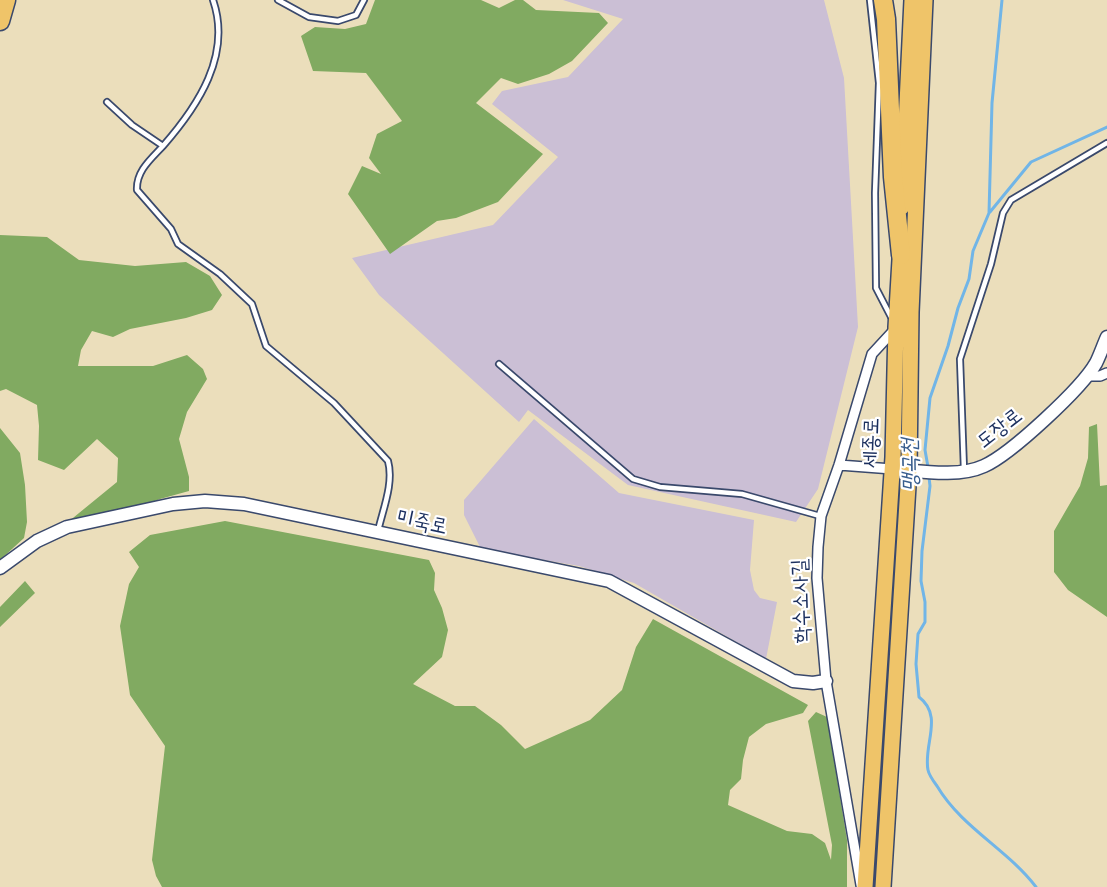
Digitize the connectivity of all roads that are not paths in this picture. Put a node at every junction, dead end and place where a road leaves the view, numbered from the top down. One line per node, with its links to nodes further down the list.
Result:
1 (6, 0): 9 (highway)
2 (213, 0): 12 (lane)
3 (278, 0): 4 (lane)
4 (364, 0)
5 (870, 0): 14 (lane)
6 (883, 0): 13 (highway)
7 (912, 0): 13 (main road, 세종로)
8 (925, 0): 22 (main road, 세종로)
9 (0, 21)
10 (106, 102): 12 (lane)
11 (1107, 143): 21 (lane)
12 (163, 146): 24 (lane)
13 (900, 255): 14 (main road, 세종로)
14 (896, 327): 19 (street, 학수소사길); 20 (main road, 세종로)
15 (1107, 338): 18 (street, 도장로)
16 (499, 364): 23 (lane)
17 (1107, 373): 18 (street)
18 (1087, 376): 21 (street, 도장로)
19 (839, 465): 20 (street, 도장로); 23 (street, 학수소사길)
20 (892, 469): 22 (street, 도장로); 27 (main road, 세종로)
21 (964, 470): 22 (street, 도장로)
22 (914, 471): 28 (main road, 세종로)
23 (821, 516): 26 (street, 학수소사길)
24 (378, 533): 25 (street, 미죽로); 26 (street, 미죽로)
25 (0, 568)
26 (826, 681): 27 (street, 학수소사길)
27 (863, 887)
28 (883, 887)

